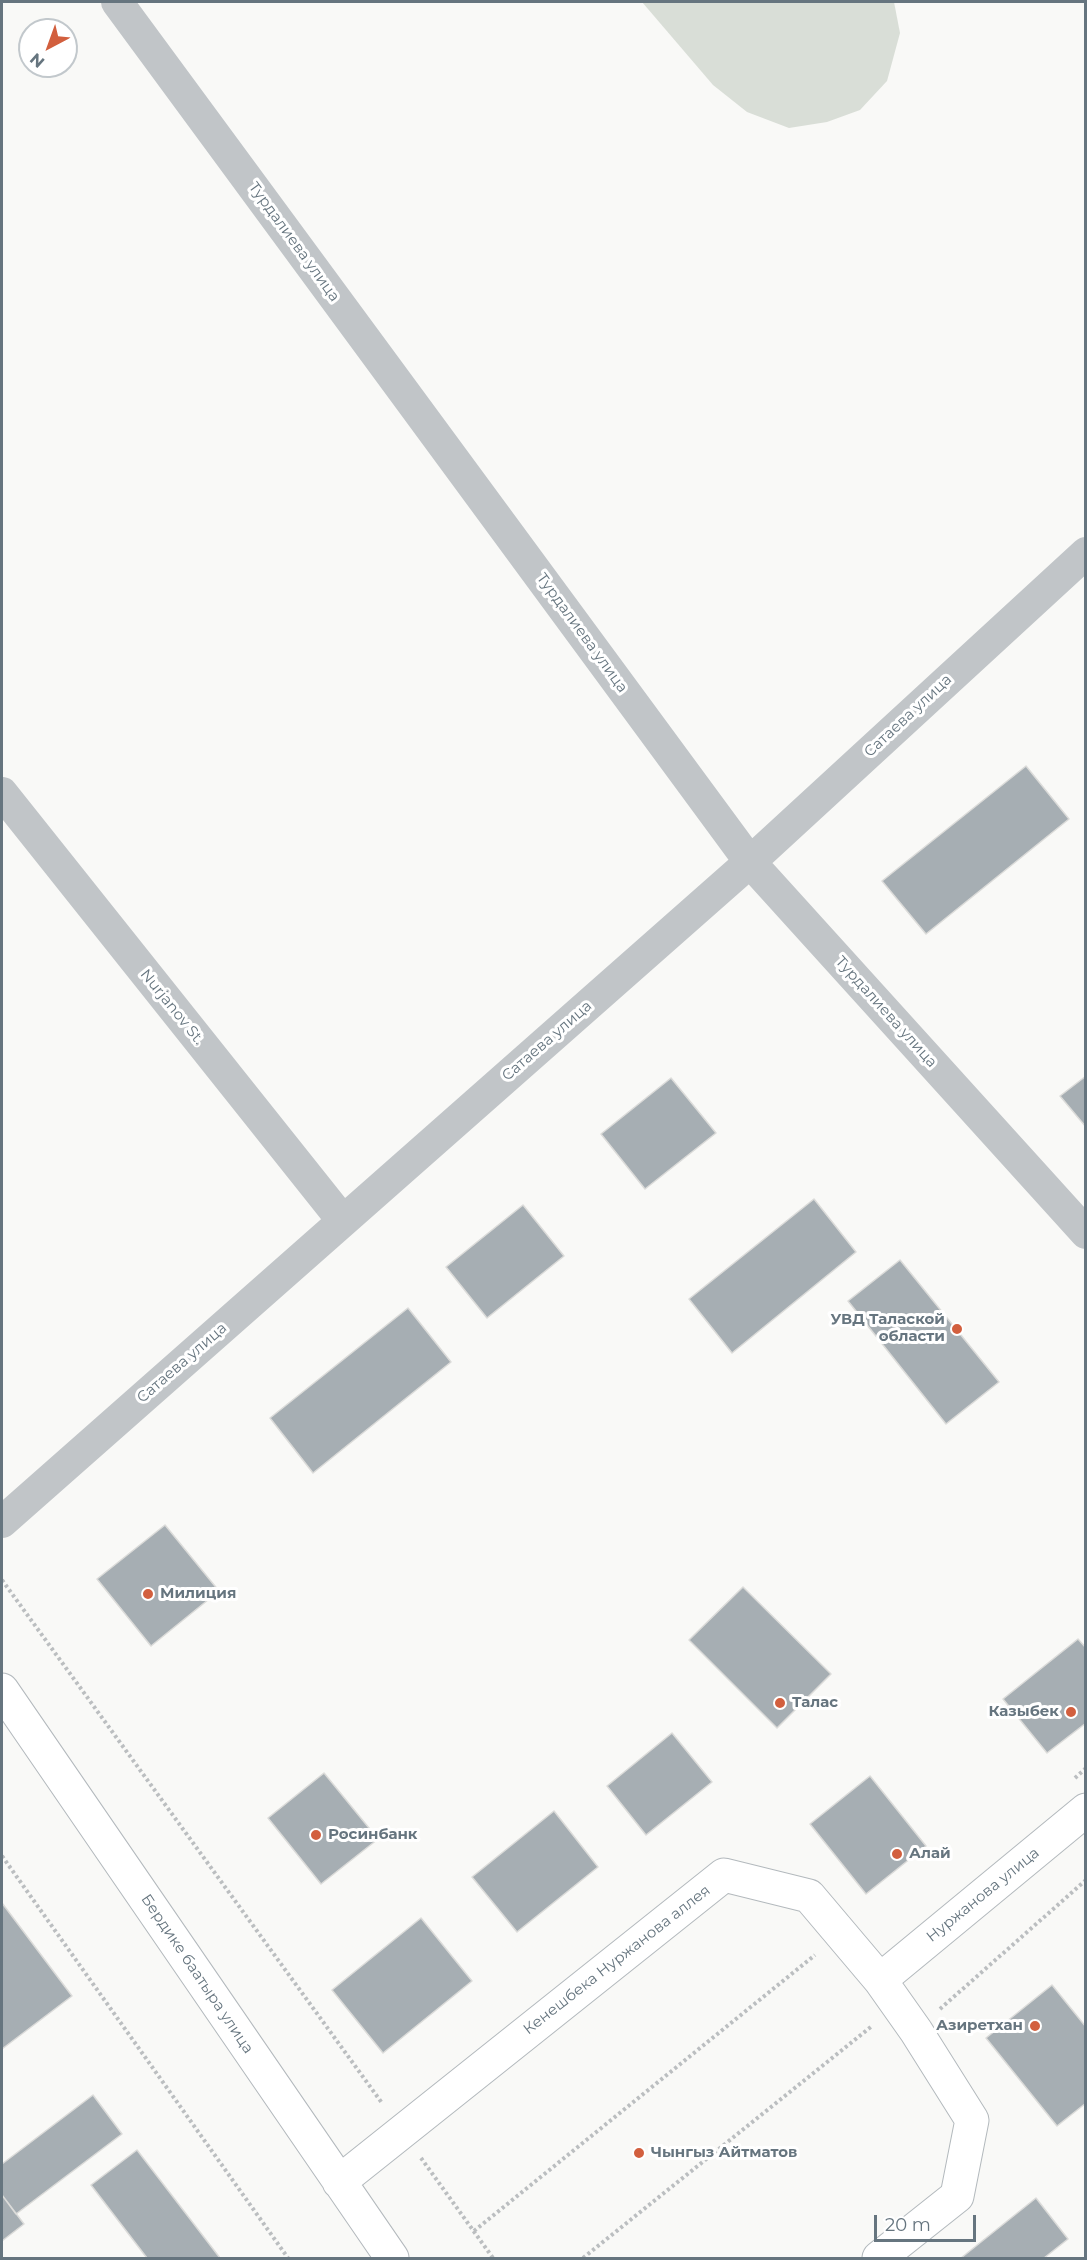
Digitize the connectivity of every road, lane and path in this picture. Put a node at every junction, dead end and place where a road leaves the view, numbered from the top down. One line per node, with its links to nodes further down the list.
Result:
1 (117, 2): 4 (street, Турдалиева улица)
2 (1086, 553): 4 (street, Сатаева улица)
3 (2, 793): 5 (street, Nurjanov St.)
4 (750, 862): 5 (street, Сатаева улица); 6 (street, Турдалиева улица)
5 (343, 1221): 7 (street, Сатаева улица)
6 (1086, 1233)
7 (2, 1522)
8 (2, 1580): 15 (path)
9 (2, 1690): 16 (street, Бердике баатыра улица)
10 (1086, 1810): 14 (street, Нуржанова улица)
11 (2, 1856): 18 (path)
12 (1086, 1880): 14 (path)
13 (842, 1934): 14 (street, Кенешбека Нуржанова аллея); 15 (street, Кенешбека Нуржанова аллея); 17 (path)
14 (898, 2005): 21 (path); 22 (street, Кенешбека Нуржанова аллея)
15 (402, 2131): 16 (street, Кенешбека Нуржанова аллея); 17 (path)
16 (339, 2181): 19 (street, Бердике баатыра улица)
17 (474, 2231): 20 (path)
18 (288, 2259)
19 (392, 2259)
20 (494, 2259)
21 (583, 2259)
22 (879, 2259)

